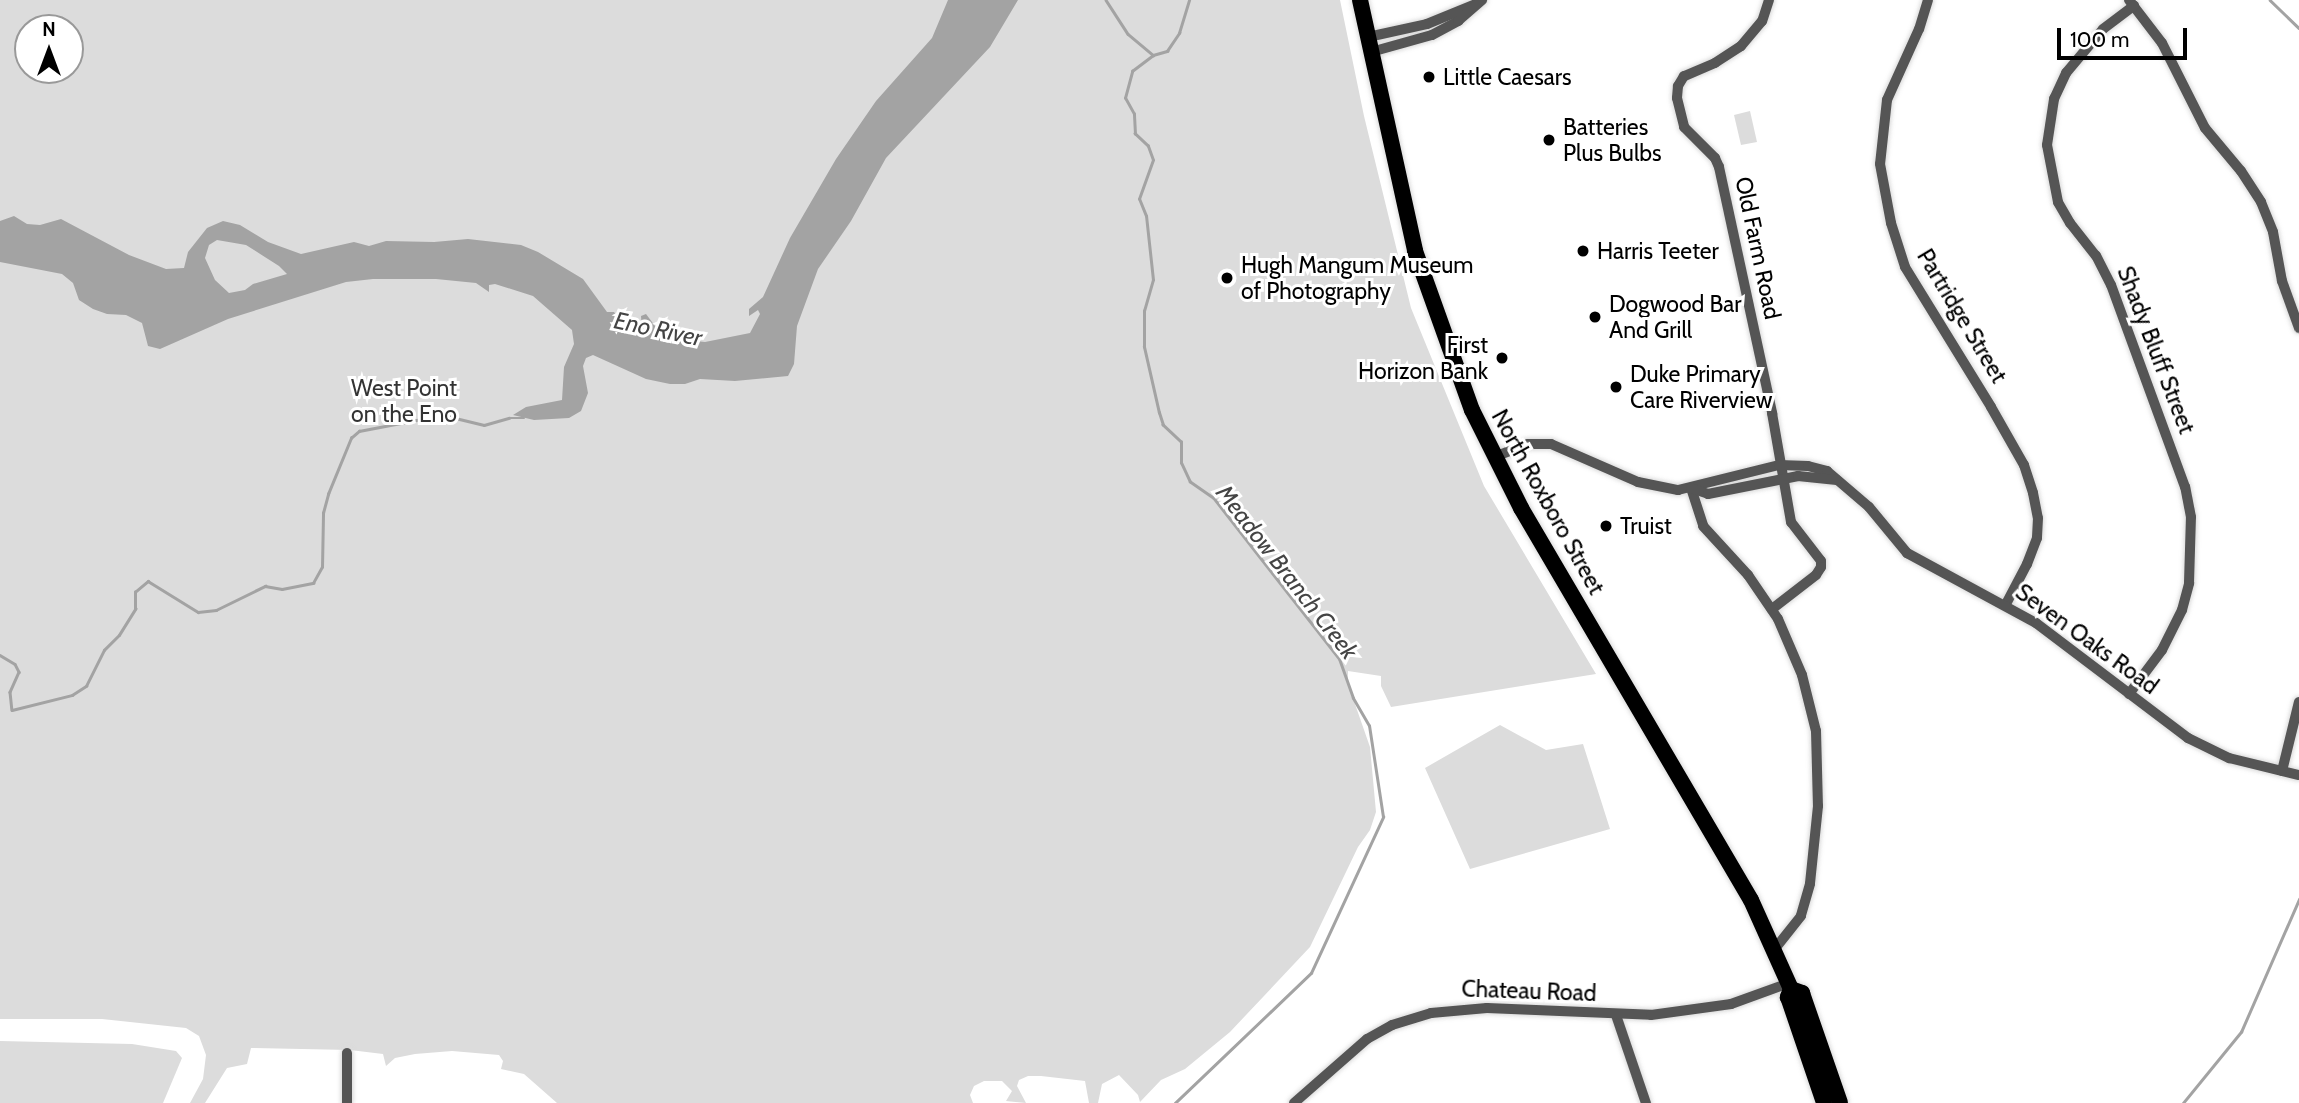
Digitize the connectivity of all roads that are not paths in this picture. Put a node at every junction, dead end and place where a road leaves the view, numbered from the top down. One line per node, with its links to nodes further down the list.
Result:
1 (1360, 0): 6 (highway, North Roxboro Street)
2 (1769, 0): 9 (street, Old Farm Road)
3 (1928, 0): 13 (street, Partridge Street)
4 (1480, 2): 6 (street)
5 (2132, 3): 7 (street); 15 (street, Shady Bluff Street)
6 (1369, 45): 8 (highway, North Roxboro Street)
7 (2299, 328)
8 (1494, 457): 12 (street); 19 (highway, North Roxboro Street)
9 (1779, 465): 10 (street, Old Farm Road); 11 (street, Seven Oaks Road); 12 (street, Seven Oaks Road)
10 (1782, 478): 11 (street); 12 (street); 14 (street, Old Farm Road)
11 (1837, 480): 13 (street, Seven Oaks Road)
12 (1691, 488): 14 (street)
13 (2006, 604): 15 (street, Seven Oaks Road)
14 (1772, 609): 19 (street)
15 (2129, 694): 17 (street, Seven Oaks Road)
16 (2299, 702): 17 (street)
17 (2282, 771): 18 (street, Seven Oaks Road)
18 (2299, 775)
19 (1774, 950): 20 (highway, North Roxboro Street)
20 (1790, 986): 21 (street, Chateau Road); 26 (highway, North Roxboro Street); 27 (highway, North Roxboro Street)
21 (1616, 1015): 24 (street, Chateau Road); 25 (street)
22 (347, 1053): 23 (street)
23 (347, 1103)
24 (1294, 1103)
25 (1646, 1103)
26 (1824, 1103)
27 (1840, 1103)

